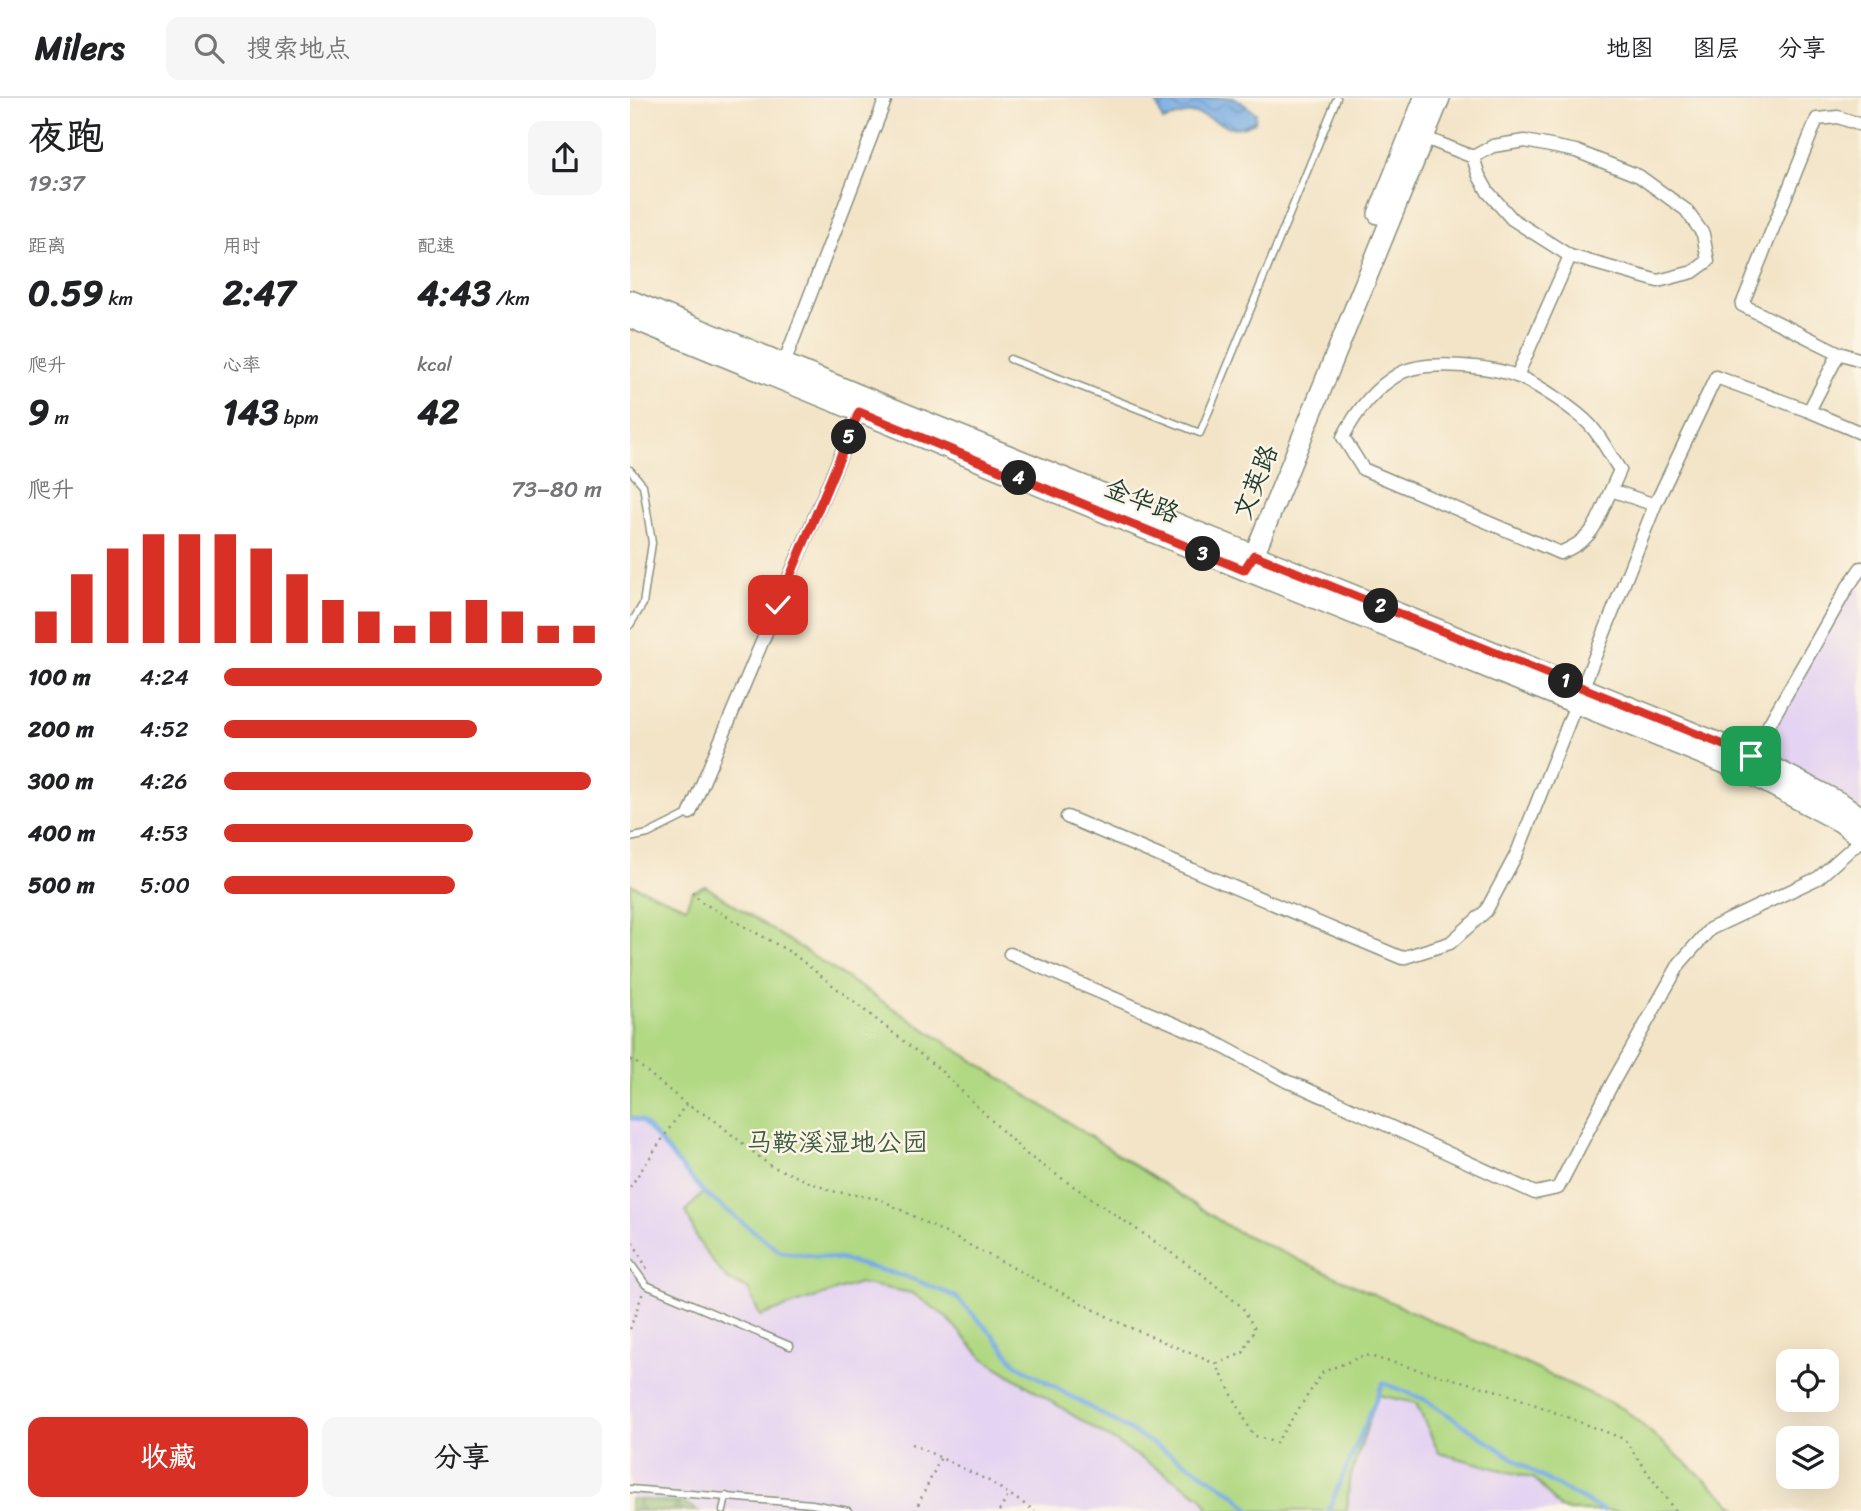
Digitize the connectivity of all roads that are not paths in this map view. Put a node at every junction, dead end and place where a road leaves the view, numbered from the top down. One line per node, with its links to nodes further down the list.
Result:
1 (886, 98): 13 (street)
2 (1336, 98): 11 (lane)
3 (1434, 99): 5 (main road, 文英路); 21 (main road, 文英路)
4 (1861, 125): 10 (street)
5 (1423, 137): 6 (street); 21 (main road, 文英路)
6 (1473, 156): 7 (street); 7 (street)
7 (1570, 256): 14 (street)
8 (630, 300): 13 (main road, 金华路)
9 (630, 318): 15 (main road, 金华路)
10 (1839, 353): 12 (street); 16 (street)
11 (1010, 359)
12 (1861, 360)
13 (784, 363): 15 (main road, 金华路)
14 (1517, 376): 19 (street); 19 (street)
15 (862, 405): 21 (main road, 金华路); 26 (street)
16 (1809, 411): 17 (street); 20 (street)
17 (1861, 433)
18 (630, 470): 23 (lane)
19 (1611, 490): 20 (street)
20 (1655, 505): 24 (street)
21 (1247, 559): 24 (main road, 金华路)
22 (1861, 568): 25 (street)
23 (630, 625)
24 (1580, 696): 25 (main road, 金华路); 27 (street); 30 (main road, 金华路)
25 (1751, 756): 28 (main road, 金华路)
26 (690, 813): 29 (lane)
27 (1067, 817)
28 (1861, 817)
29 (630, 838)
30 (1861, 839): 31 (street)
31 (1010, 954)
32 (630, 1263): 33 (lane)
33 (790, 1346)
34 (630, 1489): 35 (lane)
35 (726, 1496): 36 (lane); 37 (lane)
36 (723, 1511)
37 (848, 1511)

